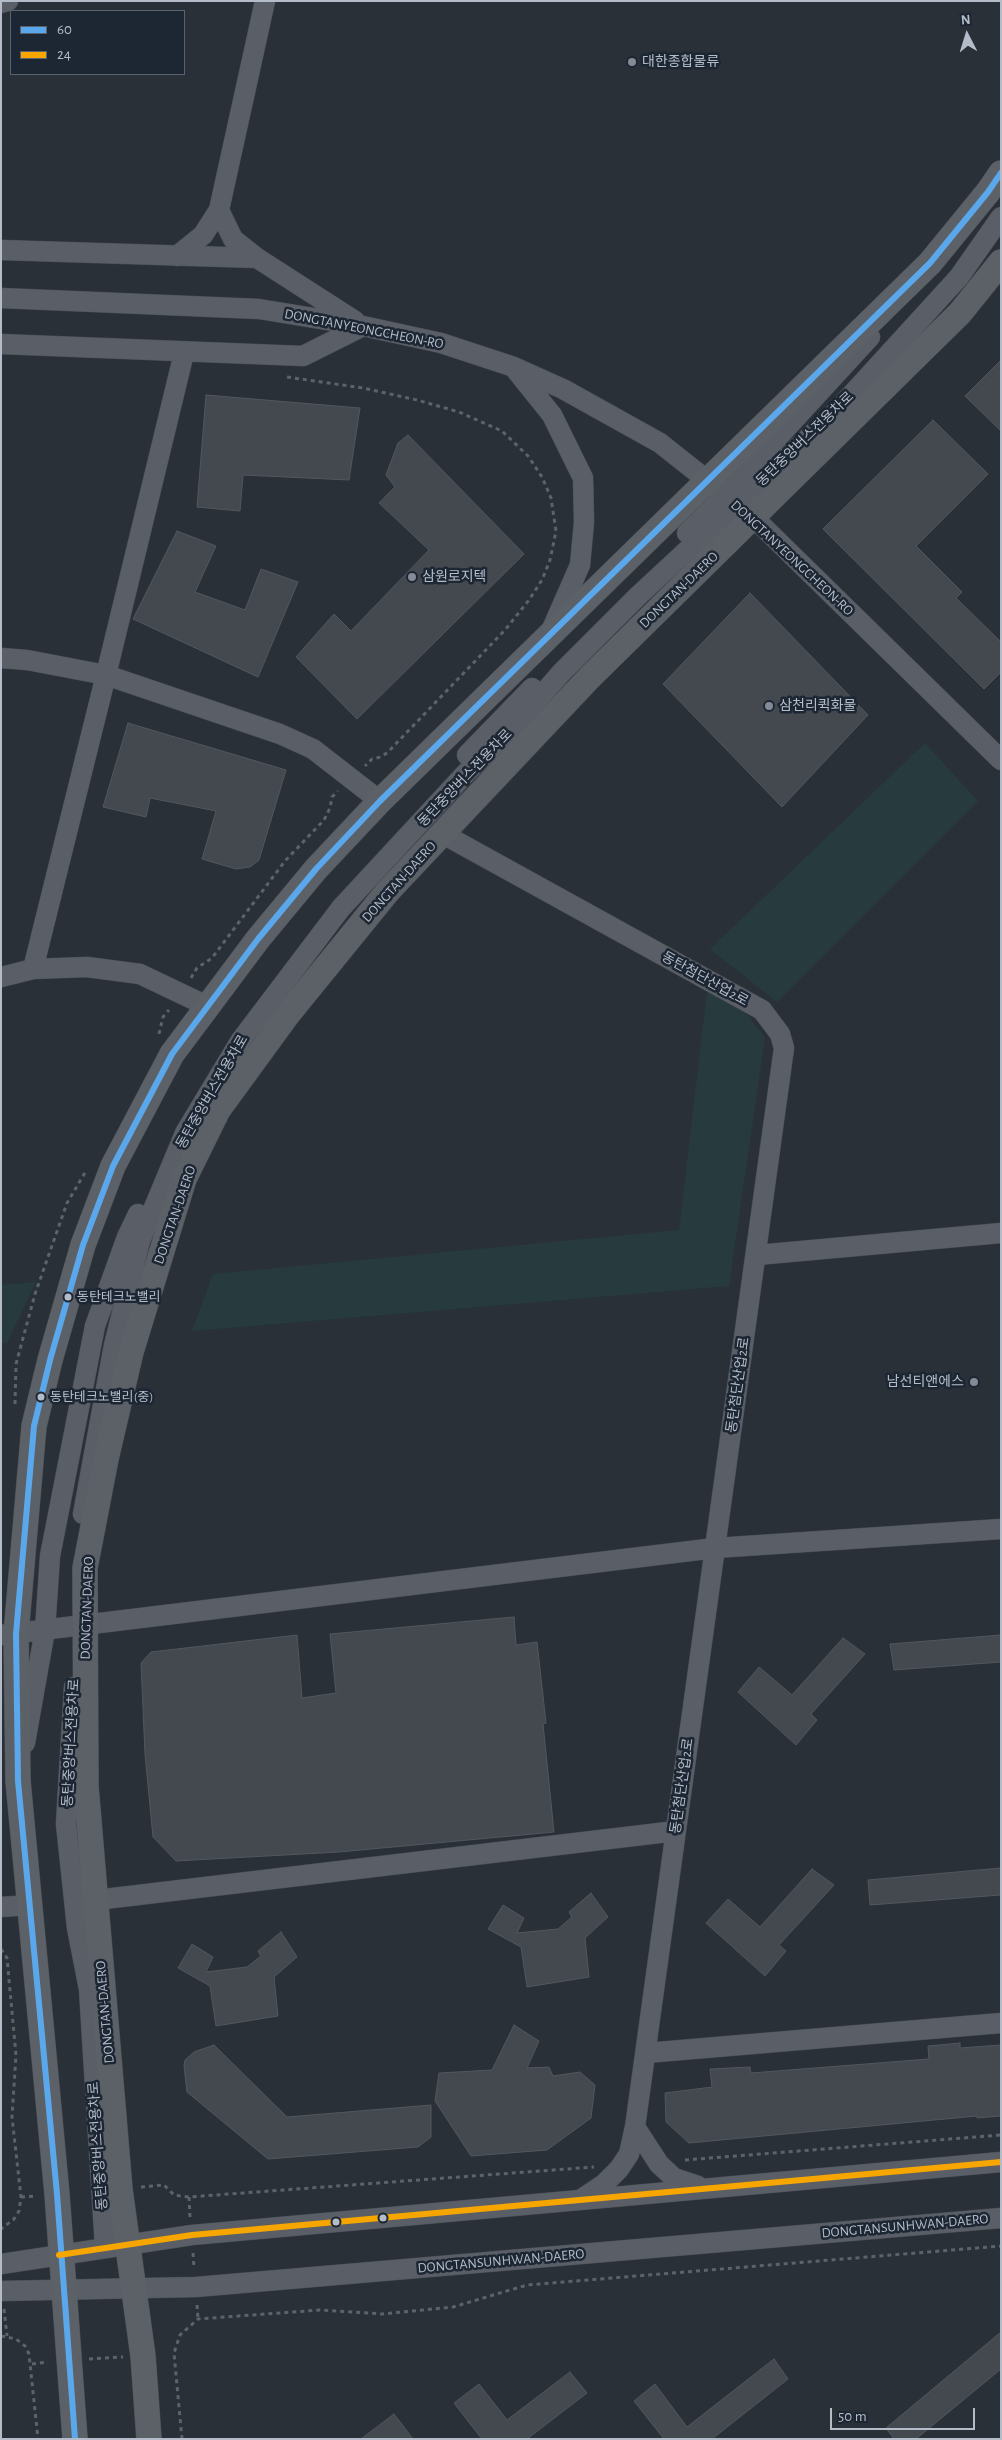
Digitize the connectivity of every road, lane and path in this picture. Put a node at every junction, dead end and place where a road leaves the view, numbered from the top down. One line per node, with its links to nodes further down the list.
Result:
1 (8, 1): 3 (street)
2 (265, 1): 6 (street)
3 (1, 3)
4 (1001, 173): 18 (main road)
5 (1001, 193): 18 (street)
6 (219, 210): 9 (street); 10 (street)
7 (1001, 217): 18 (street, 동탄중앙버스전용차로)
8 (1, 250): 9 (street)
9 (177, 256): 10 (street)
10 (258, 258): 13 (street)
11 (1001, 262): 18 (main road, DONGTAN-DAERO)
12 (1, 298): 13 (street, DONGTANYEONGCHEON-RO)
13 (363, 326): 15 (street); 16 (street, DONGTANYEONGCHEON-RO)
14 (1, 344): 15 (street)
15 (184, 353): 21 (street)
16 (514, 367): 18 (street, DONGTANYEONGCHEON-RO); 19 (street)
17 (278, 376): 22 (path)
18 (731, 500): 19 (main road, DONGTAN-DAERO); 23 (street, DONGTANYEONGCHEON-RO); 26 (main road, DONGTAN-DAERO); 35 (street, 동탄중앙버스전용차로); 36 (street)
19 (548, 636): 25 (main road, DONGTAN-DAERO)
20 (1, 658): 21 (street)
21 (106, 675): 25 (street); 28 (street)
22 (372, 759)
23 (1001, 760)
24 (332, 796): 27 (path)
25 (380, 801): 30 (main road, DONGTAN-DAERO)
26 (444, 834): 32 (street, 동탄첨단산업2로); 35 (main road, DONGTAN-DAERO)
27 (197, 968)
28 (33, 969): 29 (street); 30 (street)
29 (1, 977)
30 (206, 1006): 37 (main road, DONGTAN-DAERO)
31 (1001, 1233): 32 (street)
32 (757, 1255): 34 (street, 동탄첨단산업2로)
33 (1001, 1529): 34 (street)
34 (715, 1548): 35 (street); 39 (street, 동탄첨단산업2로)
35 (79, 1626): 36 (street); 40 (main road, DONGTAN-DAERO); 54 (street, 동탄중앙버스전용차로)
36 (45, 1630): 37 (street); 38 (street)
37 (9, 1635): 38 (main road, DONGTAN-DAERO)
38 (18, 1781): 41 (main road, DONGTAN-DAERO)
39 (676, 1831): 40 (street); 45 (street, 동탄첨단산업2로)
40 (96, 1900): 54 (main road, DONGTAN-DAERO)
41 (30, 1905): 42 (street); 56 (main road, DONGTAN-DAERO)
42 (1, 1907)
43 (1, 1949): 52 (path)
44 (1001, 2023): 45 (street)
45 (646, 2053): 46 (street, 동탄첨단산업2로)
46 (635, 2127): 49 (street); 50 (street, 동탄첨단산업2로)
47 (1001, 2162): 49 (street)
48 (164, 2185): 53 (path)
49 (705, 2188): 50 (street)
50 (580, 2200): 53 (street)
51 (1001, 2218): 58 (street, DONGTANSUNHWAN-DAERO)
52 (1, 2229)
53 (192, 2235): 54 (street); 58 (path)
54 (116, 2246): 56 (street); 59 (main road, DONGTAN-DAERO)
55 (1001, 2246): 62 (path)
56 (61, 2255): 57 (street); 60 (main road, DONGTAN-DAERO)
57 (1, 2264)
58 (196, 2286): 59 (street, DONGTANSUNHWAN-DAERO); 62 (path)
59 (134, 2288): 60 (street, DONGTANSUNHWAN-DAERO); 66 (main road, DONGTAN-DAERO)
60 (63, 2289): 61 (street, DONGTANSUNHWAN-DAERO); 65 (main road, DONGTAN-DAERO)
61 (1, 2291)
62 (198, 2318): 67 (path)
63 (1, 2336): 64 (path)
64 (38, 2439)
65 (75, 2439)
66 (149, 2439)
67 (182, 2439)

